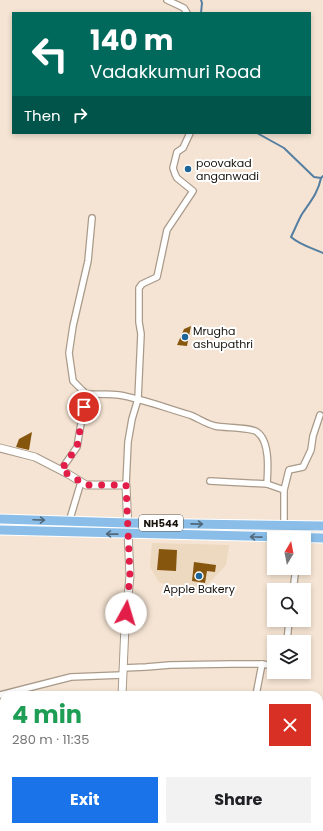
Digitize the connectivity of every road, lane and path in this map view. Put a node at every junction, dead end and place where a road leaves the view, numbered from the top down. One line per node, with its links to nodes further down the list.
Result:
1 (167, 0): 2 (street)
2 (186, 12)
3 (190, 134): 6 (street)
4 (92, 218): 5 (street)
5 (86, 394): 6 (street); 9 (street)
6 (138, 399): 12 (street); 13 (street)
7 (320, 415): 14 (street)
8 (0, 448): 9 (street)
9 (61, 470): 11 (street)
10 (210, 481): 12 (street)
11 (81, 482): 13 (street); 16 (street)
12 (267, 484): 14 (street)
13 (126, 485): 17 (street)
14 (284, 490): 18 (street)
15 (0, 519): 16 (highway, NH544, one-way to 16)
16 (69, 522): 17 (highway, NH544)
17 (127, 523): 18 (highway, NH544, one-way to 18); 21 (street)
18 (284, 526): 19 (highway, NH544)
19 (323, 526)
20 (0, 530): 21 (highway, NH544, one-way to 20)
21 (128, 534): 22 (highway, NH544, one-way to 21); 27 (street)
22 (267, 537)
23 (311, 538): 24 (highway, NH544)
24 (323, 538)
25 (262, 664): 26 (street); 27 (street); 30 (street)
26 (267, 665)
27 (122, 671): 28 (street); 29 (street)
28 (16, 691)
29 (122, 691)
30 (257, 691)

